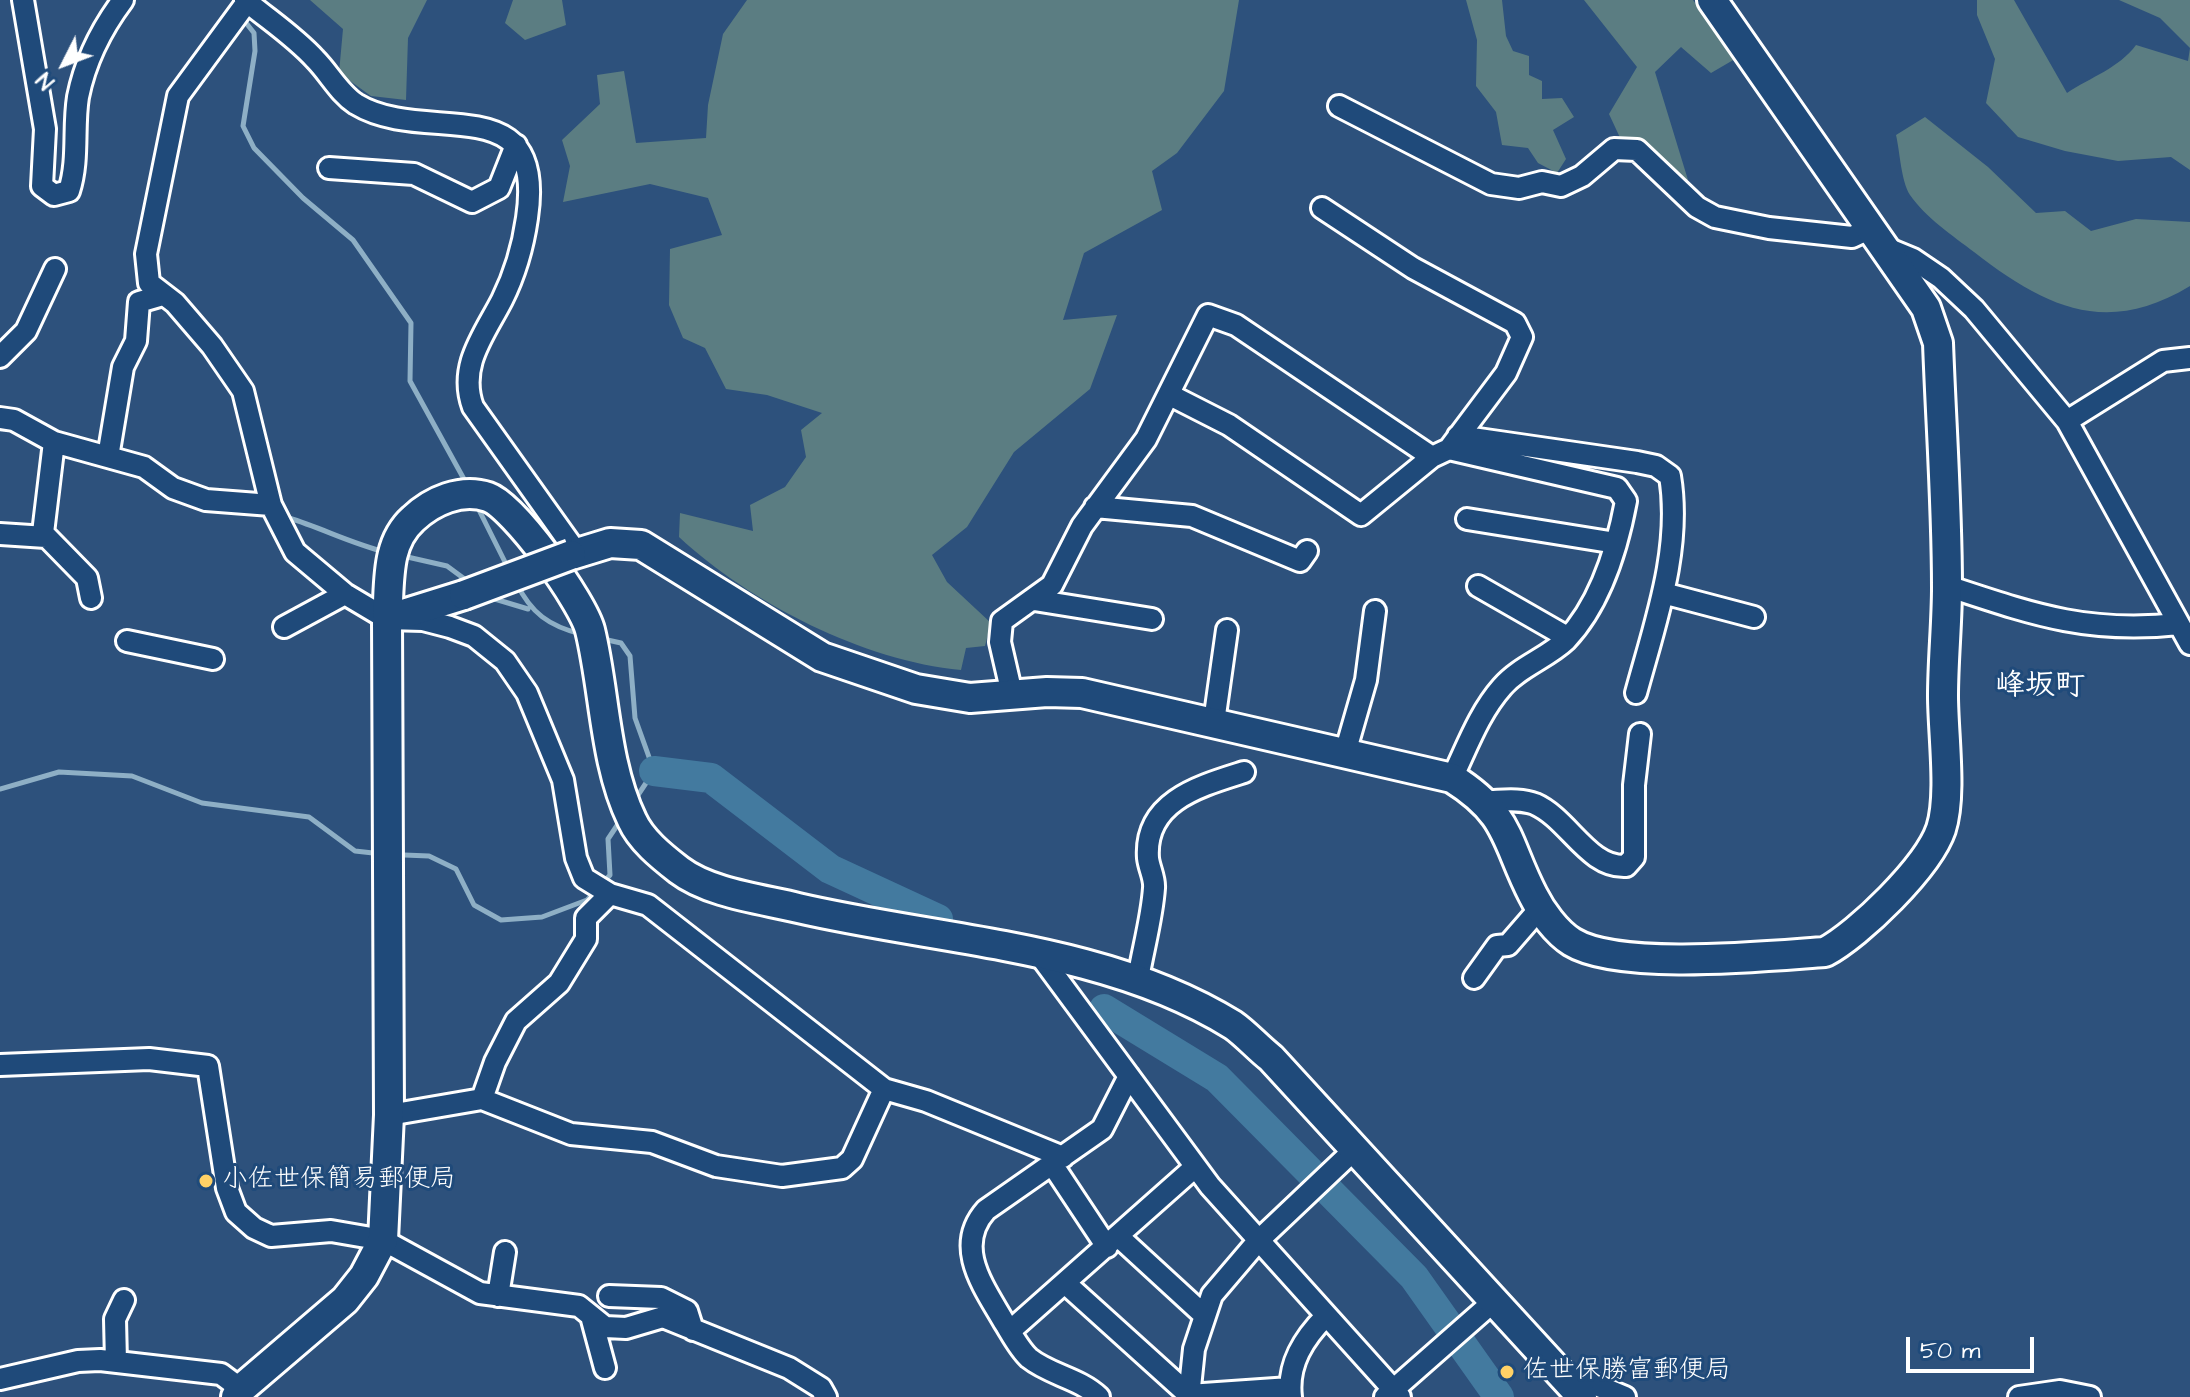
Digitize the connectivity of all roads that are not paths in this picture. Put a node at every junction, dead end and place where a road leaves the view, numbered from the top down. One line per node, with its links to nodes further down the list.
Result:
1 (23, 0): 2 (street)
2 (123, 0)
3 (1712, 0): 9 (street)
4 (246, 1): 6 (street); 11 (street)
5 (1339, 106): 9 (street)
6 (516, 145): 7 (street); 27 (street)
7 (329, 168)
8 (1322, 208): 18 (street)
9 (1877, 238): 16 (street); 29 (street)
10 (55, 269): 12 (street)
11 (163, 295): 19 (street); 20 (street)
12 (0, 357)
13 (2190, 358): 16 (street)
14 (1170, 395): 18 (street); 18 (street); 21 (street)
15 (0, 418): 17 (street)
16 (2067, 421): 38 (street)
17 (54, 442): 19 (street); 24 (street)
18 (1447, 447): 25 (street); 30 (street)
19 (108, 457): 20 (street)
20 (271, 505): 31 (street)
21 (1095, 507): 26 (street); 33 (street)
22 (1467, 519): 25 (street)
23 (0, 534): 24 (street)
24 (46, 537): 32 (street)
25 (1616, 543): 41 (street)
26 (1307, 551)
27 (574, 554): 36 (street, bridge); 46 (street)
28 (1478, 586): 41 (street)
29 (1947, 586): 38 (street); 54 (street)
30 (1663, 593): 34 (street); 45 (street)
31 (345, 594): 36 (street); 39 (street)
32 (91, 598)
33 (1034, 600): 37 (street); 46 (street)
34 (1746, 609)
35 (1375, 611): 49 (street)
36 (387, 619): 53 (street); 55 (street); 62 (street)
37 (1152, 619)
38 (2179, 624): 43 (street)
39 (284, 627)
40 (1227, 630): 47 (street)
41 (1567, 637): 51 (street)
42 (127, 641): 44 (street)
43 (2190, 644)
44 (213, 659)
45 (1636, 693)
46 (1012, 694): 47 (street)
47 (1214, 722): 49 (street)
48 (1640, 734): 52 (street)
49 (1345, 753): 51 (street)
50 (1244, 772): 57 (street)
51 (1452, 778): 52 (street)
52 (1485, 801): 54 (street)
53 (605, 892): 60 (street); 61 (street)
54 (1541, 907): 56 (street)
55 (1041, 957): 57 (street); 59 (street)
56 (1474, 978)
57 (1138, 979): 63 (street)
58 (0, 1065): 66 (street)
59 (1129, 1076): 64 (street); 65 (street)
60 (884, 1089): 61 (street); 64 (street)
61 (482, 1099): 62 (street)
62 (389, 1115): 66 (street)
63 (1353, 1151): 67 (street); 74 (street)
64 (1058, 1160): 68 (street); 79 (street)
65 (1195, 1167): 67 (street); 68 (street)
66 (383, 1240): 71 (street); 84 (street)
67 (1258, 1241): 76 (street); 77 (street)
68 (1113, 1242): 70 (street); 76 (street)
69 (505, 1252): 71 (street)
70 (1065, 1283): 79 (street); 86 (street)
71 (498, 1296): 75 (street)
72 (609, 1296): 78 (street)
73 (124, 1300): 80 (street)
74 (1493, 1302): 85 (street); 87 (street)
75 (591, 1316): 78 (street); 81 (street)
76 (1205, 1316): 86 (street)
77 (1326, 1316): 83 (street); 85 (street)
78 (693, 1330): 88 (street)
79 (1010, 1331): 89 (street)
80 (116, 1362): 82 (street); 84 (street)
81 (605, 1368)
82 (0, 1379)
83 (1291, 1392): 86 (street)
84 (238, 1393)
85 (1392, 1394)
86 (1189, 1396)
87 (1578, 1396): 90 (street)
88 (826, 1397)
89 (1099, 1397)
90 (1625, 1397)
91 (2023, 1397): 92 (street)
92 (2090, 1397)

